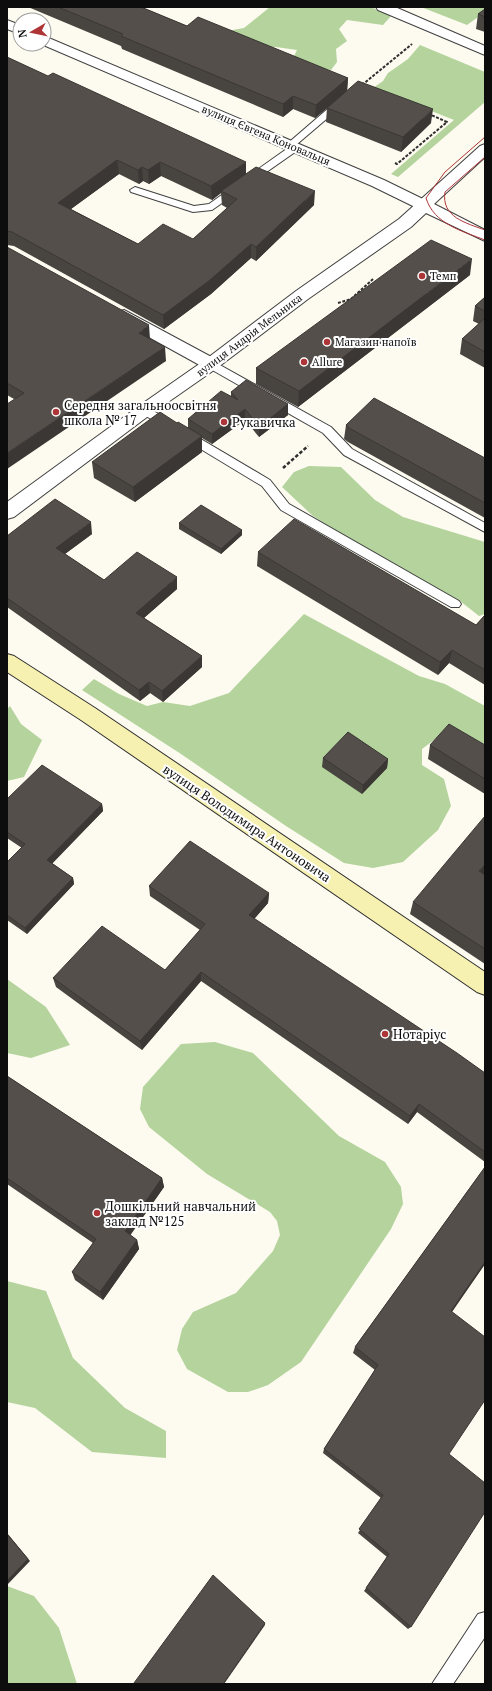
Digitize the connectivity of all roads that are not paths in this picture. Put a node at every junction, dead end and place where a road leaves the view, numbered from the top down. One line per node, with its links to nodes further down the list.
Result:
1 (383, 7): 3 (street)
2 (52, 43): 5 (street, вулиця Євгена Коновальця)
3 (485, 50)
4 (349, 96): 5 (lane)
5 (292, 147): 7 (lane); 8 (street, вулиця Євгена Коновальця)
6 (485, 149): 8 (street, вулиця Андрія Мельника)
7 (135, 190)
8 (425, 206): 9 (street, вулиця Євгена Коновальця); 11 (street, вулиця Андрія Мельника)
9 (485, 236)
10 (112, 309): 11 (street)
11 (211, 364): 12 (street, вулиця Андрія Мельника); 14 (lane)
12 (145, 410): 13 (street, вулиця Андрія Мельника); 15 (lane)
13 (7, 512)
14 (485, 528)
15 (455, 604)
16 (7, 662): 17 (main road, вулиця Володимира Антоновича)
17 (485, 985)
18 (485, 1621): 19 (lane)
19 (442, 1684)

